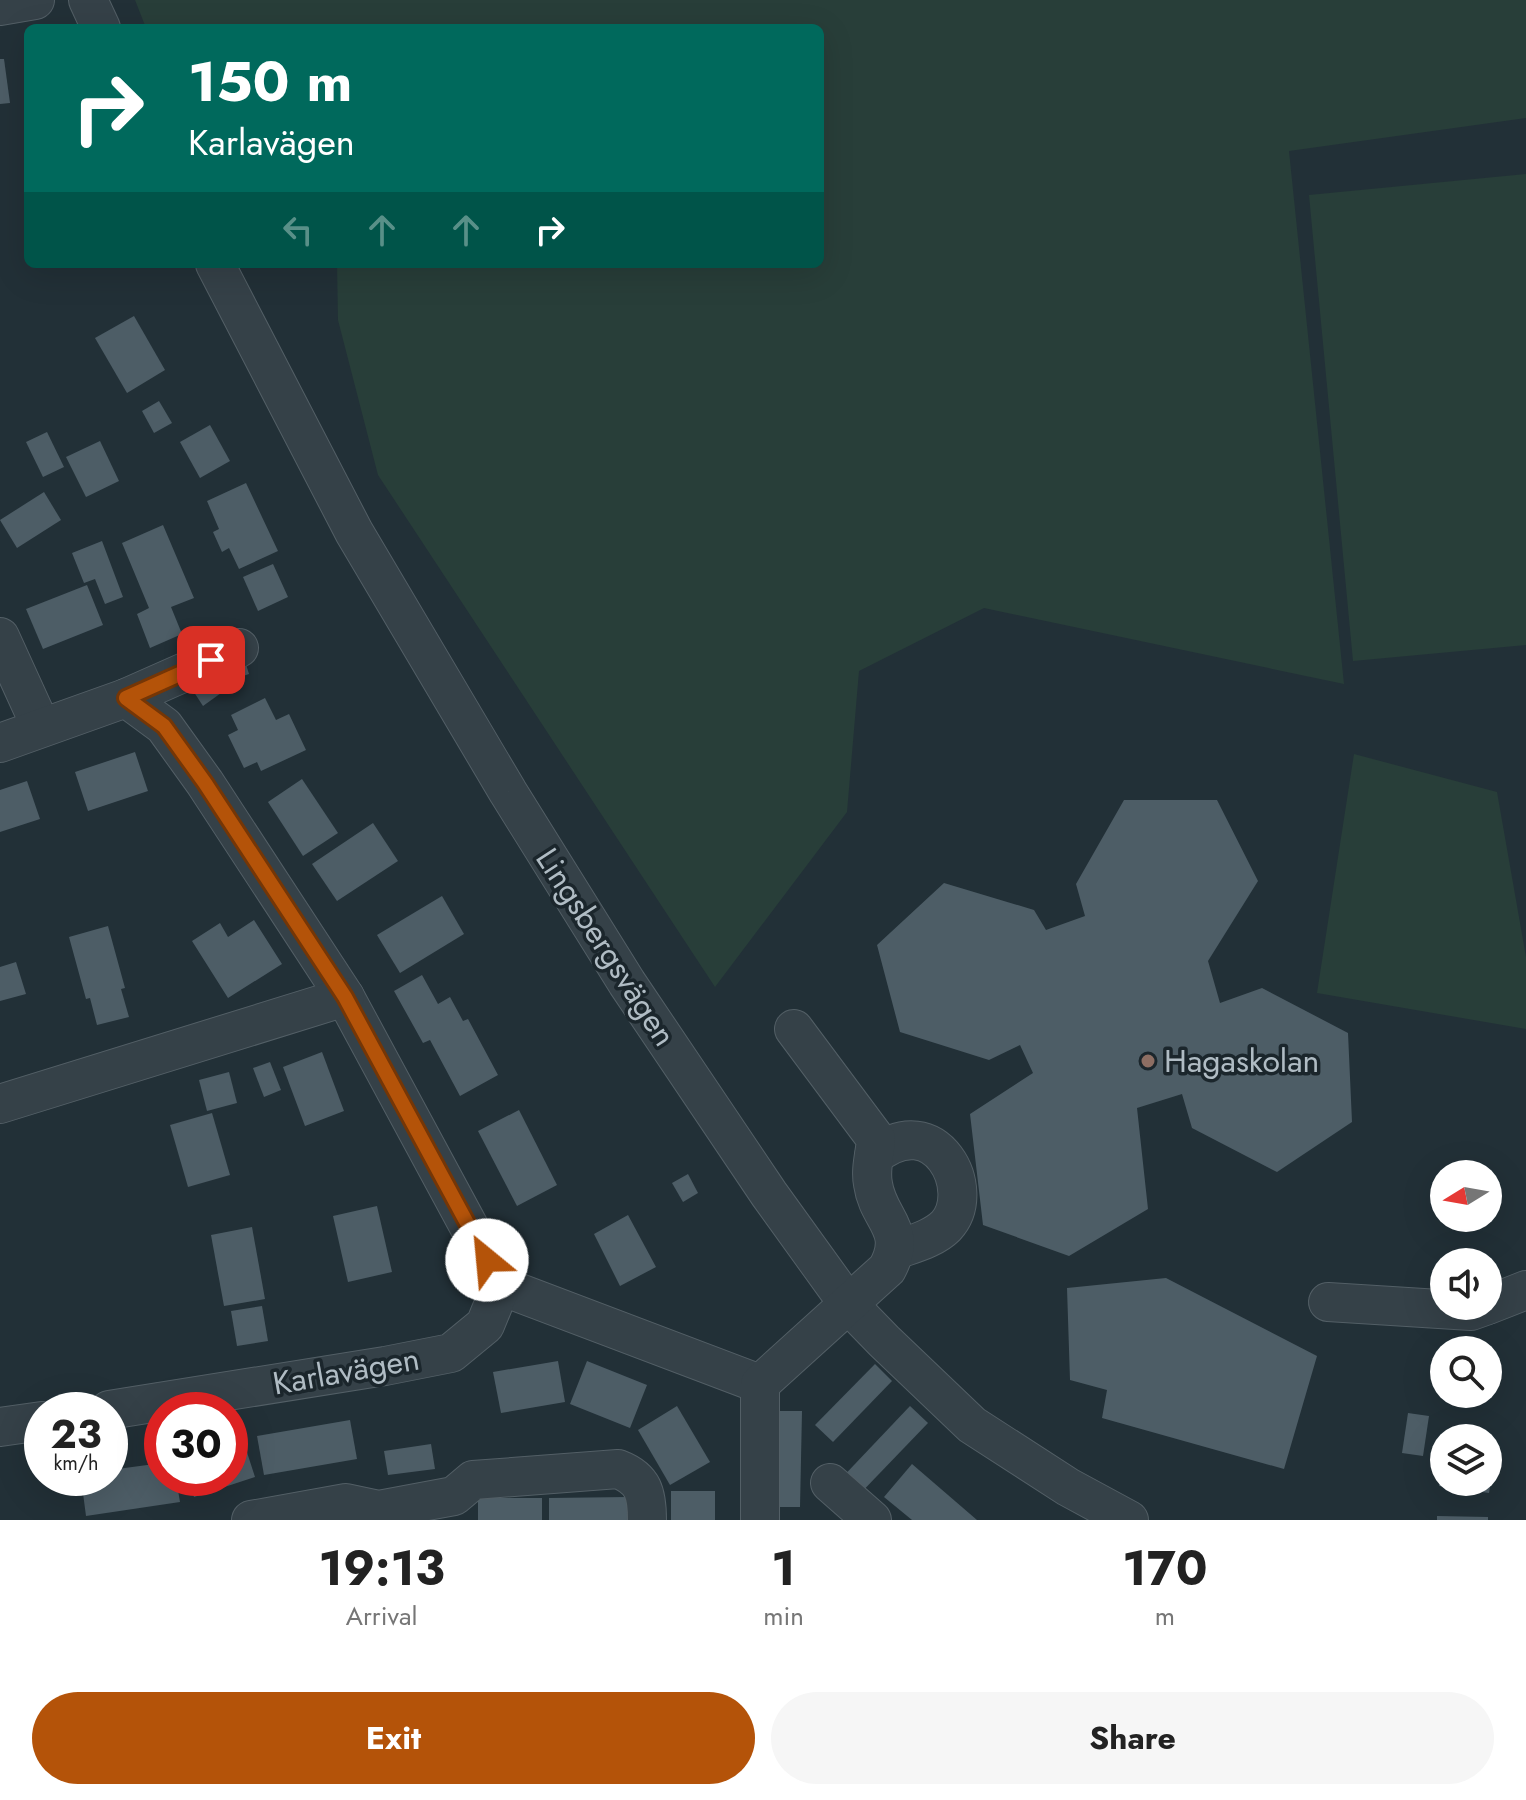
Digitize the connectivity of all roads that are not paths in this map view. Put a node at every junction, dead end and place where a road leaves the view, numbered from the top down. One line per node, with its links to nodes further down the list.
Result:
1 (35, 0): 3 (street)
2 (88, 0): 4 (street)
3 (0, 6)
4 (99, 24)
5 (217, 268): 20 (street, Lingsbergsvägen)
6 (0, 637): 9 (street)
7 (239, 648): 8 (street)
8 (126, 698): 9 (street); 11 (street)
9 (41, 727): 10 (street)
10 (0, 743)
11 (345, 997): 13 (street); 16 (street)
12 (794, 1029): 14 (street)
13 (0, 1104)
14 (874, 1156): 15 (street); 15 (street)
15 (896, 1250): 20 (street)
16 (501, 1286): 22 (street); 23 (street, Karlavägen)
17 (1526, 1290): 18 (street)
18 (1502, 1299)
19 (1328, 1302): 21 (street)
20 (849, 1305): 22 (street); 31 (street, Lingsbergsvägen)
21 (1430, 1308)
22 (760, 1384): 29 (street)
23 (128, 1407)
24 (24, 1424): 25 (street)
25 (0, 1427)
26 (830, 1483): 30 (street)
27 (251, 1520): 28 (street)
28 (647, 1520)
29 (760, 1520)
30 (872, 1520)
31 (1129, 1520)

